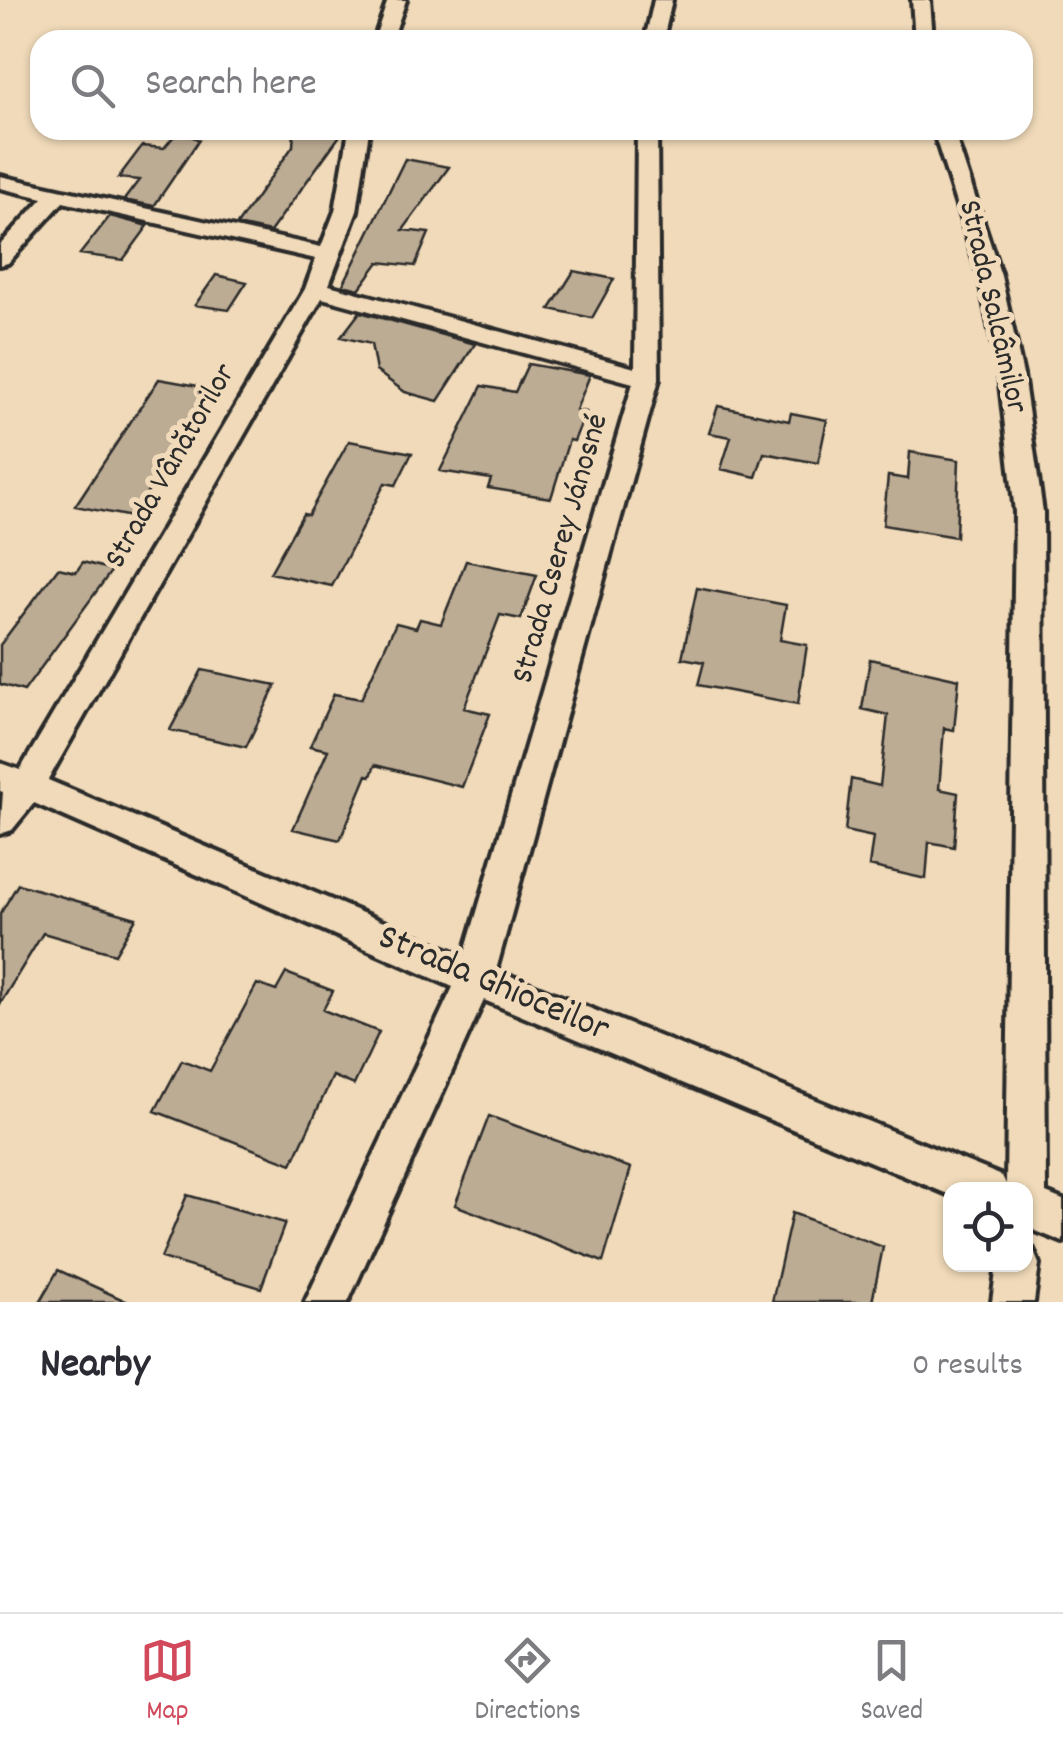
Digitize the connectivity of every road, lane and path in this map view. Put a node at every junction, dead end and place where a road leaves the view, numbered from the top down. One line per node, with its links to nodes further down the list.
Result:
1 (397, 0): 4 (street)
2 (663, 0): 5 (street)
3 (921, 0): 6 (street)
4 (386, 30)
5 (656, 30)
6 (923, 30)
7 (357, 140): 12 (street, Strada Vânătorilor)
8 (647, 140): 15 (street, Strada Cserey Jánosné)
9 (946, 140): 20 (street, Strada Salcâmilor)
10 (0, 182): 11 (street)
11 (57, 196): 12 (street); 13 (street)
12 (330, 256): 14 (street, Strada Vânătorilor)
13 (0, 258)
14 (316, 288): 15 (street); 16 (street, Strada Vânătorilor)
15 (647, 379): 18 (street, Strada Cserey Jánosné)
16 (14, 781): 17 (street, Strada Vânătorilor); 18 (street, Strada Ghioceilor)
17 (0, 820)
18 (476, 978): 19 (street, Strada Ghioceilor); 24 (street, Strada Cserey Jánosné)
19 (969, 1182)
20 (1026, 1182)
21 (1033, 1209): 22 (street)
22 (1063, 1221)
23 (1017, 1272): 25 (street)
24 (326, 1302)
25 (1012, 1302)

